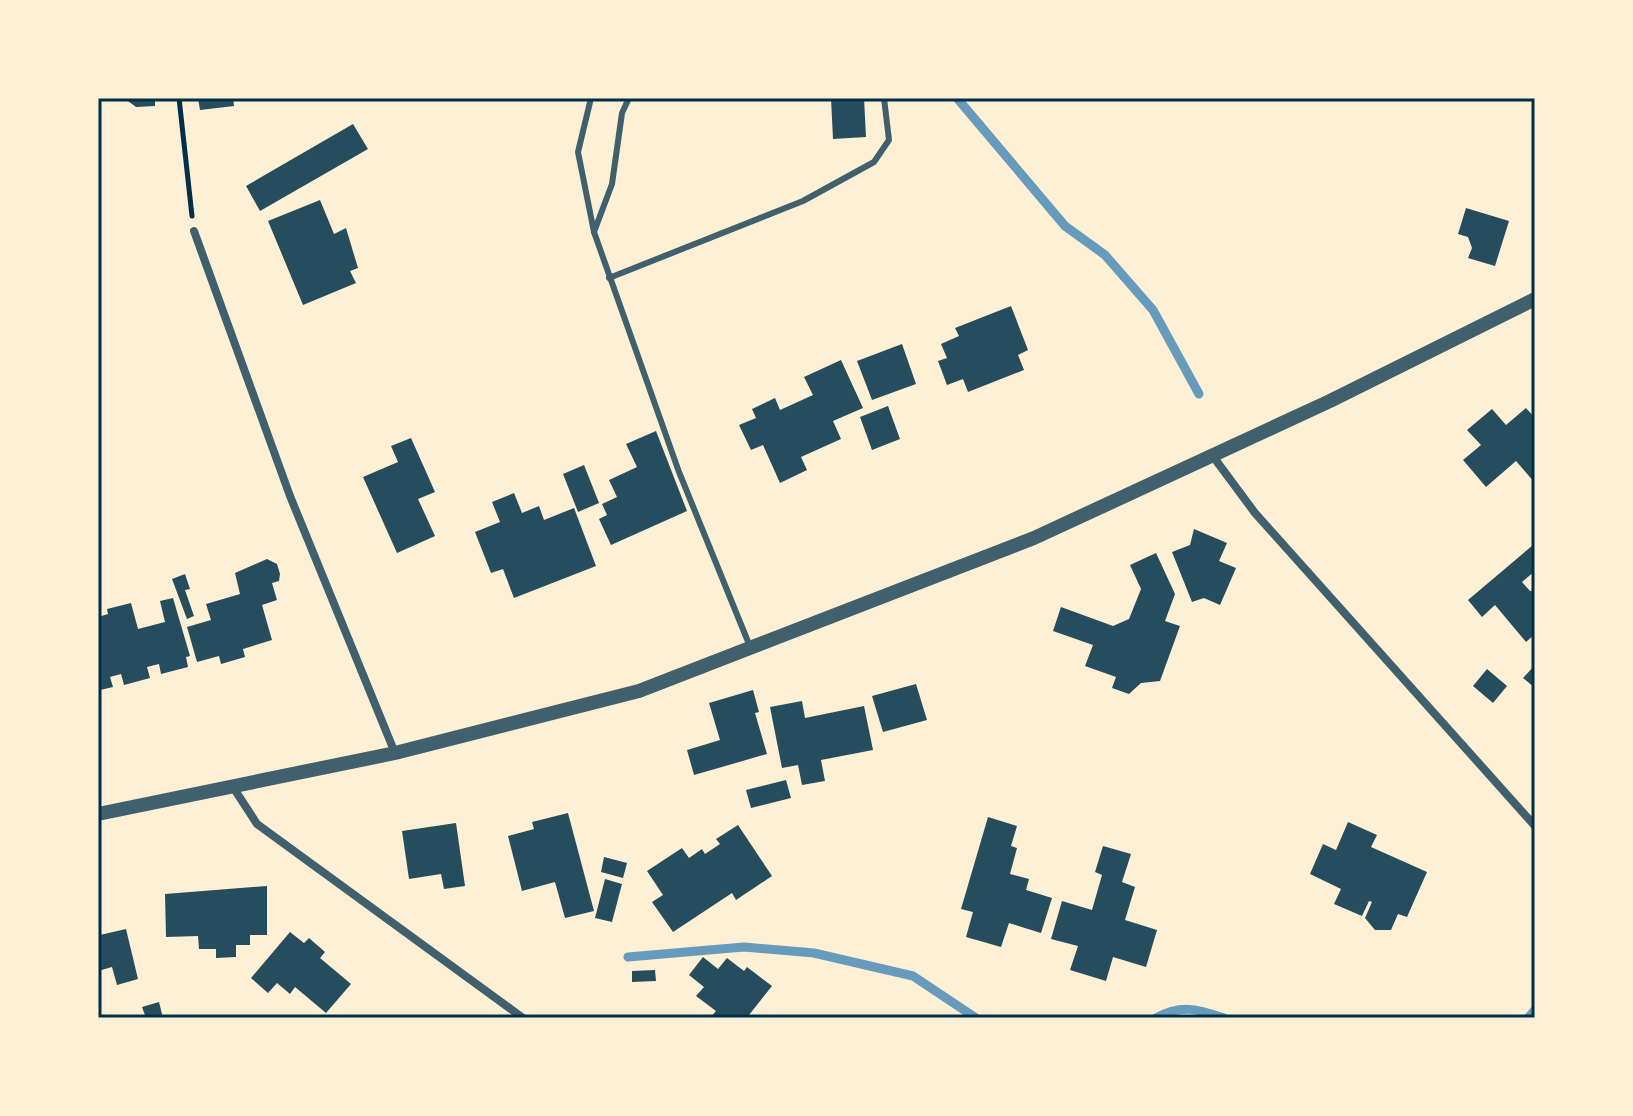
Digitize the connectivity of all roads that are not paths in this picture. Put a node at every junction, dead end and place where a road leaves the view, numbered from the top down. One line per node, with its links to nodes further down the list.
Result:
1 (591, 98): 5 (lane)
2 (629, 98): 5 (lane)
3 (884, 98): 6 (lane)
4 (194, 231): 10 (street)
5 (594, 232): 6 (lane)
6 (609, 278): 9 (lane)
7 (1535, 299): 8 (street)
8 (1212, 455): 9 (street); 13 (street)
9 (751, 649): 10 (street)
10 (395, 753): 11 (street)
11 (233, 787): 12 (street); 14 (street)
12 (98, 814)
13 (1535, 826)
14 (523, 1018)

